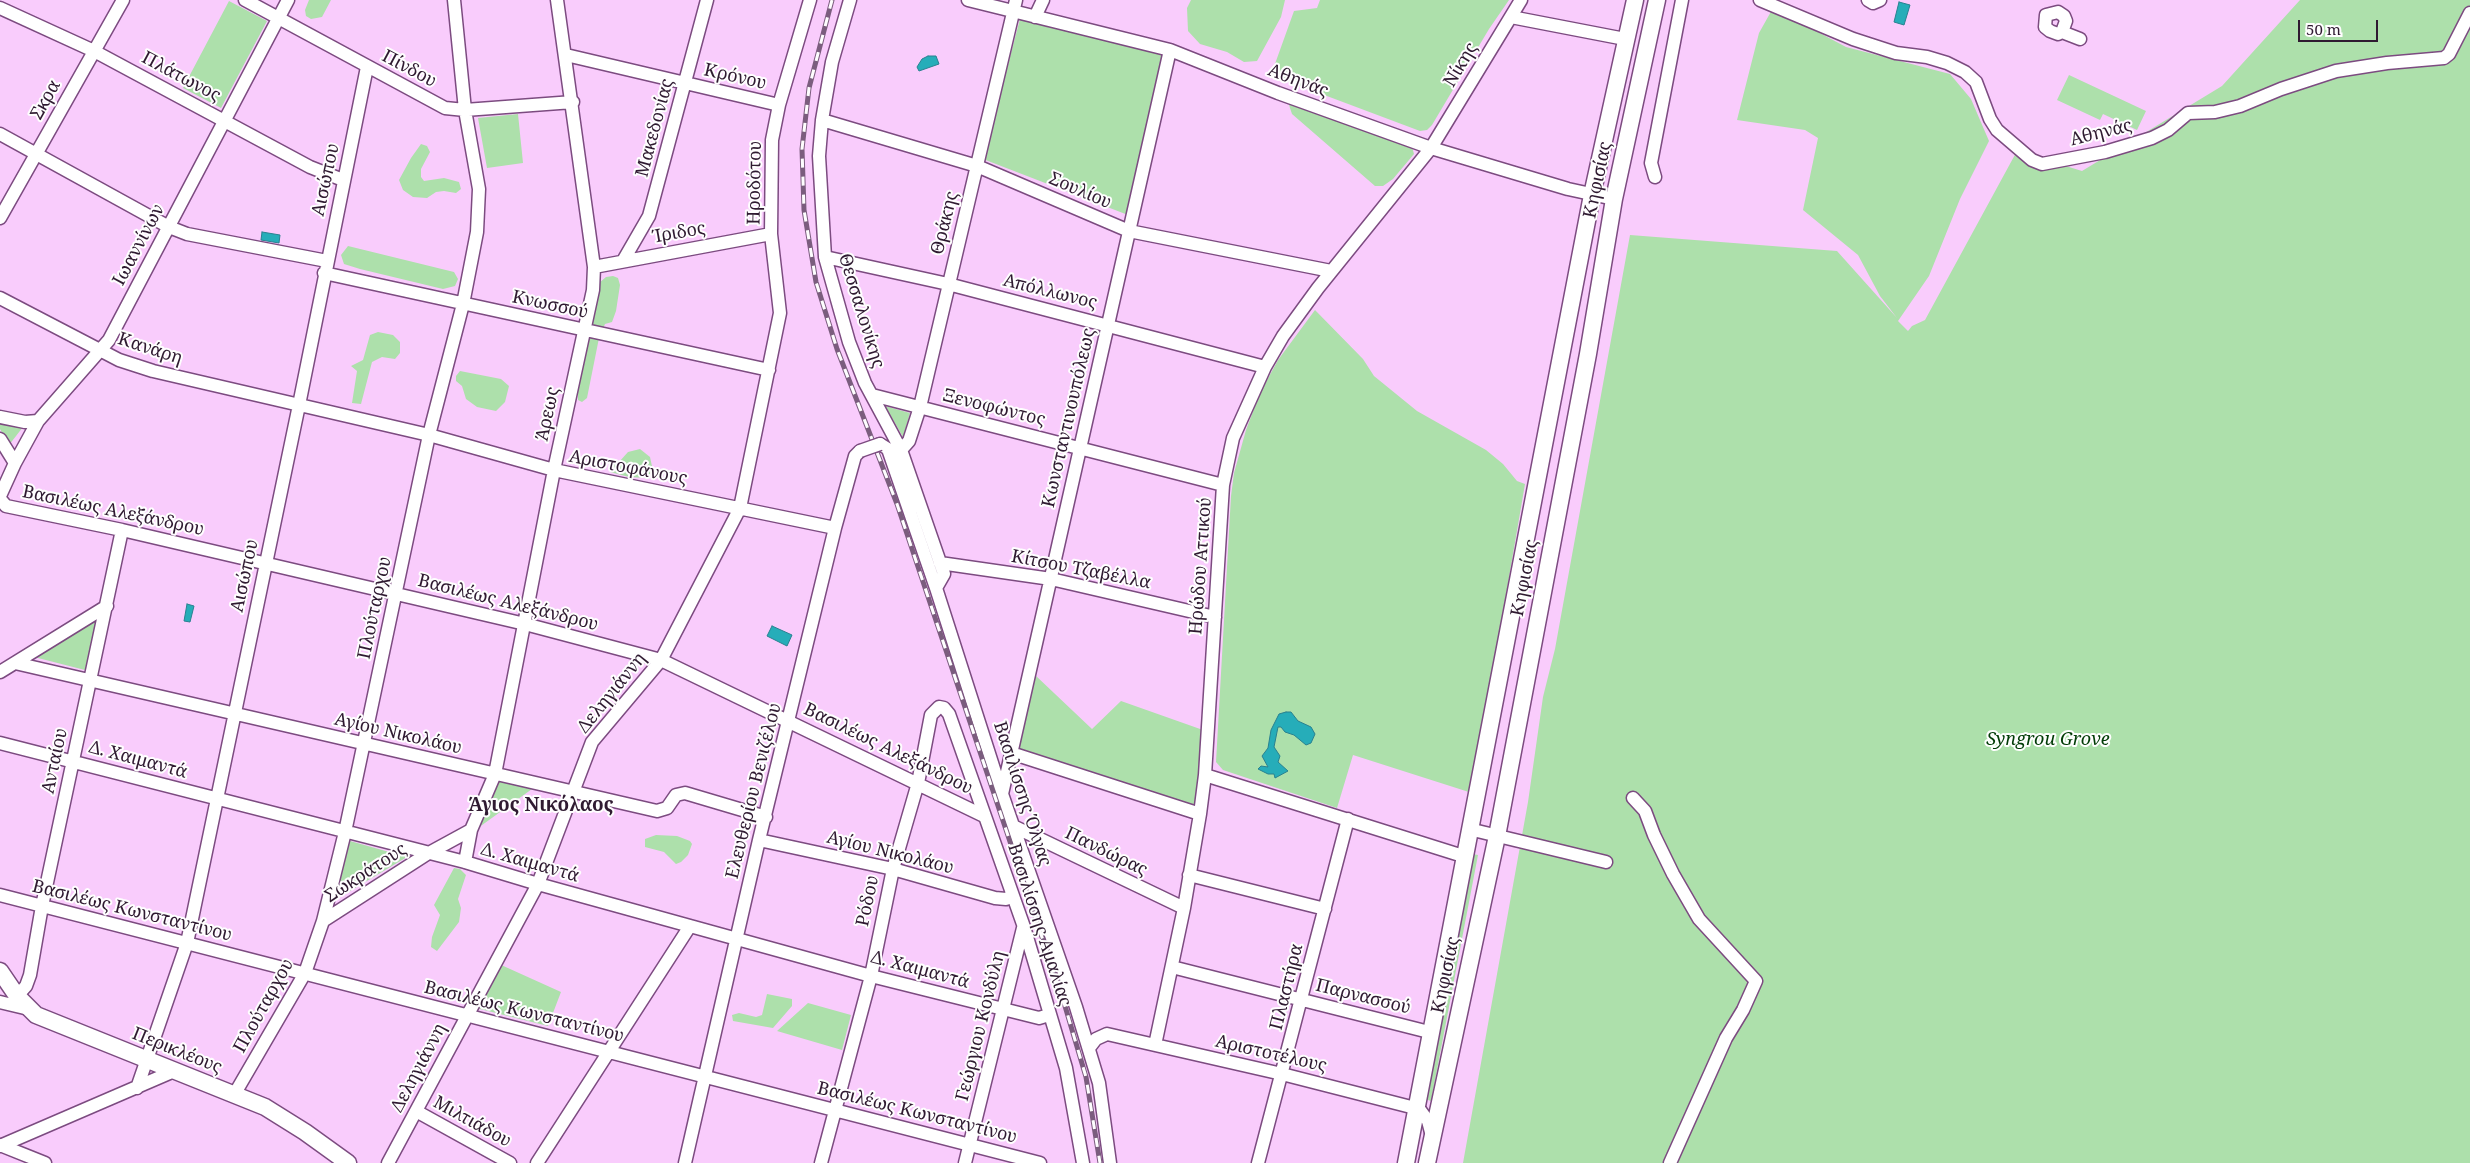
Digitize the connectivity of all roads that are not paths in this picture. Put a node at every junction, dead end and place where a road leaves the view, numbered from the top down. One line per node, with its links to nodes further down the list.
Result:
1 (123, 0): 27 (street, Σκρα)
2 (245, 0): 23 (street, Πίνδου)
3 (288, 0): 23 (street, Ιωαννίνων)
4 (454, 0): 34 (street, Πλούταρχου)
5 (557, 0): 29 (street, Άρεως)
6 (708, 0): 31 (street, Μακεδονίας)
7 (810, 0): 33 (street, Ηροδότου)
8 (850, 0): 35 (street, Θεσσαλονίκης)
9 (968, 0): 18 (street, Αθηνάς)
10 (1043, 0): 21 (street)
11 (1521, 0): 22 (street, Νίκης)
12 (1635, 0): 25 (main road, Κηφισίας)
13 (1657, 0): 44 (main road, Κηφισίας)
14 (1682, 0): 41 (street)
15 (1760, 0): 20 (street, Αθηνάς)
16 (1868, 0): 17 (street)
17 (1880, 0)
18 (1014, 6): 21 (street, Αθηνάς); 40 (street, Θράκης)
19 (0, 8): 27 (street, Πλάτωνος)
20 (2470, 13)
21 (1035, 17): 28 (street, Αθηνάς)
22 (1511, 17): 25 (street); 38 (street, Νίκης)
23 (278, 18): 30 (street, Πίνδου); 36 (street, Ιωαννίνων)
24 (2062, 32): 26 (street)
25 (1625, 39): 43 (main road, Κηφισίας)
26 (2080, 39)
27 (94, 50): 36 (street, Πλάτωνος); 39 (street, Σκρα)
28 (1170, 50): 38 (street, Αθηνάς); 47 (street, Κωνσταντινουπόλεως)
29 (566, 55): 31 (street, Κρόνου); 32 (street, Άρεως)
30 (367, 67): 34 (street, Πίνδου); 42 (street, Αισώπου)
31 (685, 84): 33 (street, Κρόνου); 50 (street, Μακεδονίας)
32 (573, 102): 34 (street, Πίνδου); 52 (street, Άρεως)
33 (779, 105): 48 (street, Ηροδότου)
34 (465, 110): 56 (street, Πλούταρχου)
35 (822, 120): 40 (street, Σουλίου); 49 (street, Θεσσαλονίκης)
36 (225, 121): 42 (street, Πλάτωνος); 46 (street, Ιωαννίνων)
37 (0, 134): 39 (street, Κνωσσού)
38 (1430, 148): 43 (street, Αθηνάς); 53 (street, Ηρώδου Αττικού)
39 (36, 153): 45 (street, Σκρα); 46 (street, Κνωσσού)
40 (977, 166): 47 (street, Σουλίου); 54 (street, Θράκης)
41 (1655, 177)
42 (343, 180): 51 (street, Αισώπου)
43 (1592, 195): 44 (street, Αθηνάς); 110 (main road, Κηφισίας)
44 (1614, 200): 113 (main road, Κηφισίας)
45 (0, 218)
46 (169, 227): 51 (street, Κνωσσού); 59 (street, Ιωαννίνων)
47 (1129, 231): 53 (street, Σουλίου); 57 (street, Κωνσταντινουπόλεως)
48 (771, 234): 50 (street, Ίριδος); 61 (street, Ηροδότου)
49 (825, 257): 54 (street, Απόλλωνος); 62 (street, Θεσσαλονίκης)
50 (623, 261): 52 (street, Ίριδος)
51 (326, 267): 56 (street, Κνωσσού); 63 (street, Αισώπου)
52 (594, 267): 58 (street, Άρεως)
53 (1331, 271): 60 (street, Ηρώδου Αττικού)
54 (948, 284): 57 (street, Απόλλωνος); 64 (street, Θράκης)
55 (0, 298): 59 (street, Κανάρη)
56 (463, 304): 58 (street, Κνωσσού); 67 (street, Πλούταρχου)
57 (1108, 325): 60 (street, Απόλλωνος); 70 (street, Κωνσταντινουπόλεως)
58 (584, 330): 61 (street, Κνωσσού); 73 (street, Άρεως)
59 (101, 351): 63 (street, Κανάρη); 66 (street, Ιωαννίνων)
60 (1264, 367): 74 (street, Ηρώδου Αττικού)
61 (769, 370): 76 (street, Δεληγιάννη)
62 (872, 395): 64 (street, Ξενοφώντος); 71 (street, Θεσσαλονίκης)
63 (300, 405): 67 (street, Αριστοφάνους); 80 (street, Αισώπου)
64 (920, 407): 70 (street, Ξενοφώντος); 71 (street, Θράκης)
65 (0, 417): 66 (street)
66 (38, 421): 72 (street, Ιωαννίνων)
67 (429, 435): 73 (street, Αριστοφάνους); 83 (street, Πλούταρχου)
68 (0, 439): 72 (street)
69 (880, 444): 77 (street, Ελευθερίου Βενιζέλου, bridge); 82 (street, Βασιλίσσης Όλγας)
70 (1080, 448): 74 (street, Ξενοφώντος); 81 (street, Κωνσταντινουπόλεως)
71 (901, 450): 79 (street, Θεσσαλονίκης)
72 (14, 463): 75 (street, Ιωαννίνων)
73 (554, 470): 76 (street, Αριστοφάνους); 86 (street, Άρεως)
74 (1223, 485): 85 (street, Ηρώδου Αττικού)
75 (0, 496): 78 (street, Βασιλέως Αλεξάνδρου)
76 (740, 508): 77 (street, Αριστοφάνους); 87 (street, Δεληγιάννη)
77 (835, 528): 93 (street, Ελευθερίου Βενιζέλου)
78 (122, 530): 80 (street, Βασιλέως Αλεξάνδρου); 84 (street, Ανταίου)
79 (940, 563): 81 (street, Κίτσου Τζαβέλλα); 82 (street, Θεσσαλονίκης)
80 (265, 564): 83 (street, Βασιλέως Αλεξάνδρου); 92 (street, Αισώπου)
81 (1050, 580): 85 (street, Κίτσου Τζαβέλλα); 96 (street, Κωνσταντινουπόλεως)
82 (936, 588): 102 (street, Βασιλίσσης Όλγας)
83 (396, 594): 86 (street, Βασιλέως Αλεξάνδρου); 95 (street, Πλούταρχου)
84 (107, 606): 88 (street); 90 (street, Ανταίου)
85 (1215, 617): 99 (street, Ηρώδου Αττικού)
86 (526, 624): 87 (street, Βασιλέως Αλεξάνδρου); 98 (street, Άρεως)
87 (661, 660): 93 (street, Βασιλέως Αλεξάνδρου); 101 (street, Δεληγιάννη)
88 (15, 663): 89 (street); 90 (street, Αγίου Νικολάου)
89 (0, 672)
90 (91, 680): 92 (street, Αγίου Νικολάου); 97 (street, Ανταίου)
91 (939, 707): 100 (street, Ρόδου); 106 (street, Βασιλίσσης Αμαλίας)
92 (234, 714): 95 (street, Αγίου Νικολάου); 104 (street, Αισώπου)
93 (789, 720): 100 (street, Βασιλέως Αλεξάνδρου); 107 (street, Ελευθερίου Βενιζέλου)
94 (0, 743): 97 (street, Δ. Χαιμαντά)
95 (363, 744): 98 (street, Αγίου Νικολάου); 112 (street, Πλούταρχου)
96 (1011, 753): 102 (street, Κωνσταντινουπόλεως); 105 (street)
97 (72, 761): 104 (street, Δ. Χαιμαντά); 124 (street, Ανταίου)
98 (495, 774): 101 (street, Αγίου Νικολάου); 111 (street, Άρεως)
99 (1205, 775): 105 (street, Ηρώδου Αττικού); 108 (street)
100 (918, 783): 106 (street, Βασιλέως Αλεξάνδρου); 119 (street, Ρόδου)
101 (573, 793): 107 (street, Αγίου Νικολάου); 121 (street, Δεληγιάννη)
102 (1002, 794): 109 (street, Βασιλίσσης Όλγας)
103 (1633, 798): 174 (street)
104 (218, 799): 112 (street, Δ. Χαιμαντά); 131 (street, Αισώπου)
105 (1200, 814): 120 (street, Ηρώδου Αττικού)
106 (984, 816): 123 (street, Βασιλίσσης Αμαλίας)
107 (766, 817): 114 (street, Ελευθερίου Βενιζέλου)
108 (1348, 819): 116 (street); 126 (street, Πλαστήρα)
109 (1013, 826): 125 (street, Πανδώρας); 145 (street, Βασιλίσσης Όλγας)
110 (1469, 829): 113 (street); 116 (main road, Κηφισίας)
111 (471, 830): 115 (street); 117 (street, Άρεως)
112 (345, 832): 115 (street, Δ. Χαιμαντά); 127 (street, Πλούταρχου)
113 (1497, 836): 118 (street); 157 (main road, Κηφισίας)
114 (759, 840): 119 (street, Αγίου Νικολάου); 130 (street, Ελευθερίου Βενιζέλου)
115 (427, 854): 117 (street, Δ. Χαιμαντά); 127 (street, Σωκράτους)
116 (1463, 856): 143 (main road, Κηφισίας)
117 (465, 862): 121 (street, Δ. Χαιμαντά)
118 (1606, 862)
119 (893, 869): 123 (street, Αγίου Νικολάου); 135 (street, Ρόδου)
120 (1189, 875): 125 (street, Ηρώδου Αττικού); 126 (street)
121 (538, 884): 128 (street, Δ. Χαιμαντά); 141 (street, Δεληγιάννη)
122 (0, 895): 124 (street, Βασιλέως Κωνσταντίνου)
123 (1013, 896): 129 (street, Βασιλίσσης Αμαλίας)
124 (42, 906): 131 (street, Βασιλέως Κωνσταντίνου); 136 (street, Ανταίου)
125 (1184, 908): 132 (street, Ηρώδου Αττικού)
126 (1325, 909): 137 (street, Πλαστήρα)
127 (323, 921): 134 (street, Πλούταρχου)
128 (690, 926): 130 (street, Δ. Χαιμαντά); 146 (street)
129 (1024, 927): 140 (street, Γεώργιου Κονδύλη); 142 (street, Βασιλίσσης Αμαλίας)
130 (737, 938): 135 (street, Δ. Χαιμαντά); 150 (street, Ελευθερίου Βενιζέλου)
131 (187, 943): 134 (street, Βασιλέως Κωνσταντίνου); 147 (street, Αισώπου)
132 (1172, 967): 137 (street, Παρνασσού); 144 (street, Ηρώδου Αττικού)
133 (0, 971): 136 (main road, Περικλέους)
134 (304, 973): 141 (street, Βασιλέως Κωνσταντίνου); 152 (street, Πλούταρχου)
135 (871, 976): 140 (street, Δ. Χαιμαντά); 154 (street, Ρόδου)
136 (17, 996): 139 (main road, Περικλέους)
137 (1302, 999): 143 (street, Παρνασσού); 149 (street, Πλαστήρα)
138 (0, 1002): 139 (street)
139 (29, 1009): 147 (main road, Περικλέους)
140 (1003, 1010): 142 (street, Δ. Χαιμαντά); 158 (street, Γεώργιου Κονδύλη)
141 (466, 1015): 146 (street, Βασιλέως Κωνσταντίνου); 155 (street, Δεληγιάννη)
142 (1050, 1015): 169 (street, Βασιλίσσης Αμαλίας)
143 (1430, 1032): 153 (main road, Κηφισίας)
144 (1155, 1045): 145 (street, Αριστοτέλους); 149 (street, Αριστοτέλους)
145 (1089, 1048): 170 (street, Βασιλίσσης Όλγας)
146 (610, 1052): 150 (street, Βασιλέως Κωνσταντίνου); 164 (street)
147 (146, 1060): 148 (main road, Περικλέους); 151 (street, Αισώπου)
148 (174, 1072): 151 (street); 152 (main road, Περικλέους)
149 (1282, 1074): 153 (street, Αριστοτέλους); 171 (street, Πλαστήρα)
150 (704, 1076): 154 (street, Βασιλέως Κωνσταντίνου); 165 (street, Ελευθερίου Βενιζέλου)
151 (137, 1088): 156 (street)
152 (234, 1095): 161 (main road, Περικλέους)
153 (1415, 1108): 157 (street); 172 (main road, Κηφισίας)
154 (834, 1110): 158 (street, Βασιλέως Κωνσταντίνου); 166 (street, Ρόδου)
155 (416, 1112): 162 (street, Δεληγιάννη); 163 (street, Μιλτιάδου)
156 (39, 1130): 159 (street); 160 (street)
157 (1432, 1136): 173 (main road, Κηφισίας)
158 (970, 1145): 167 (street, Γεώργιου Κονδύλη); 168 (street, Βασιλέως Κωνσταντίνου)
159 (0, 1146): 160 (street)
160 (41, 1161)
161 (348, 1163)
162 (388, 1163)
163 (510, 1163)
164 (537, 1163)
165 (685, 1163)
166 (821, 1163)
167 (965, 1163)
168 (1040, 1163)
169 (1083, 1163)
170 (1110, 1163)
171 (1258, 1163)
172 (1406, 1163)
173 (1427, 1163)
174 (1670, 1163)

